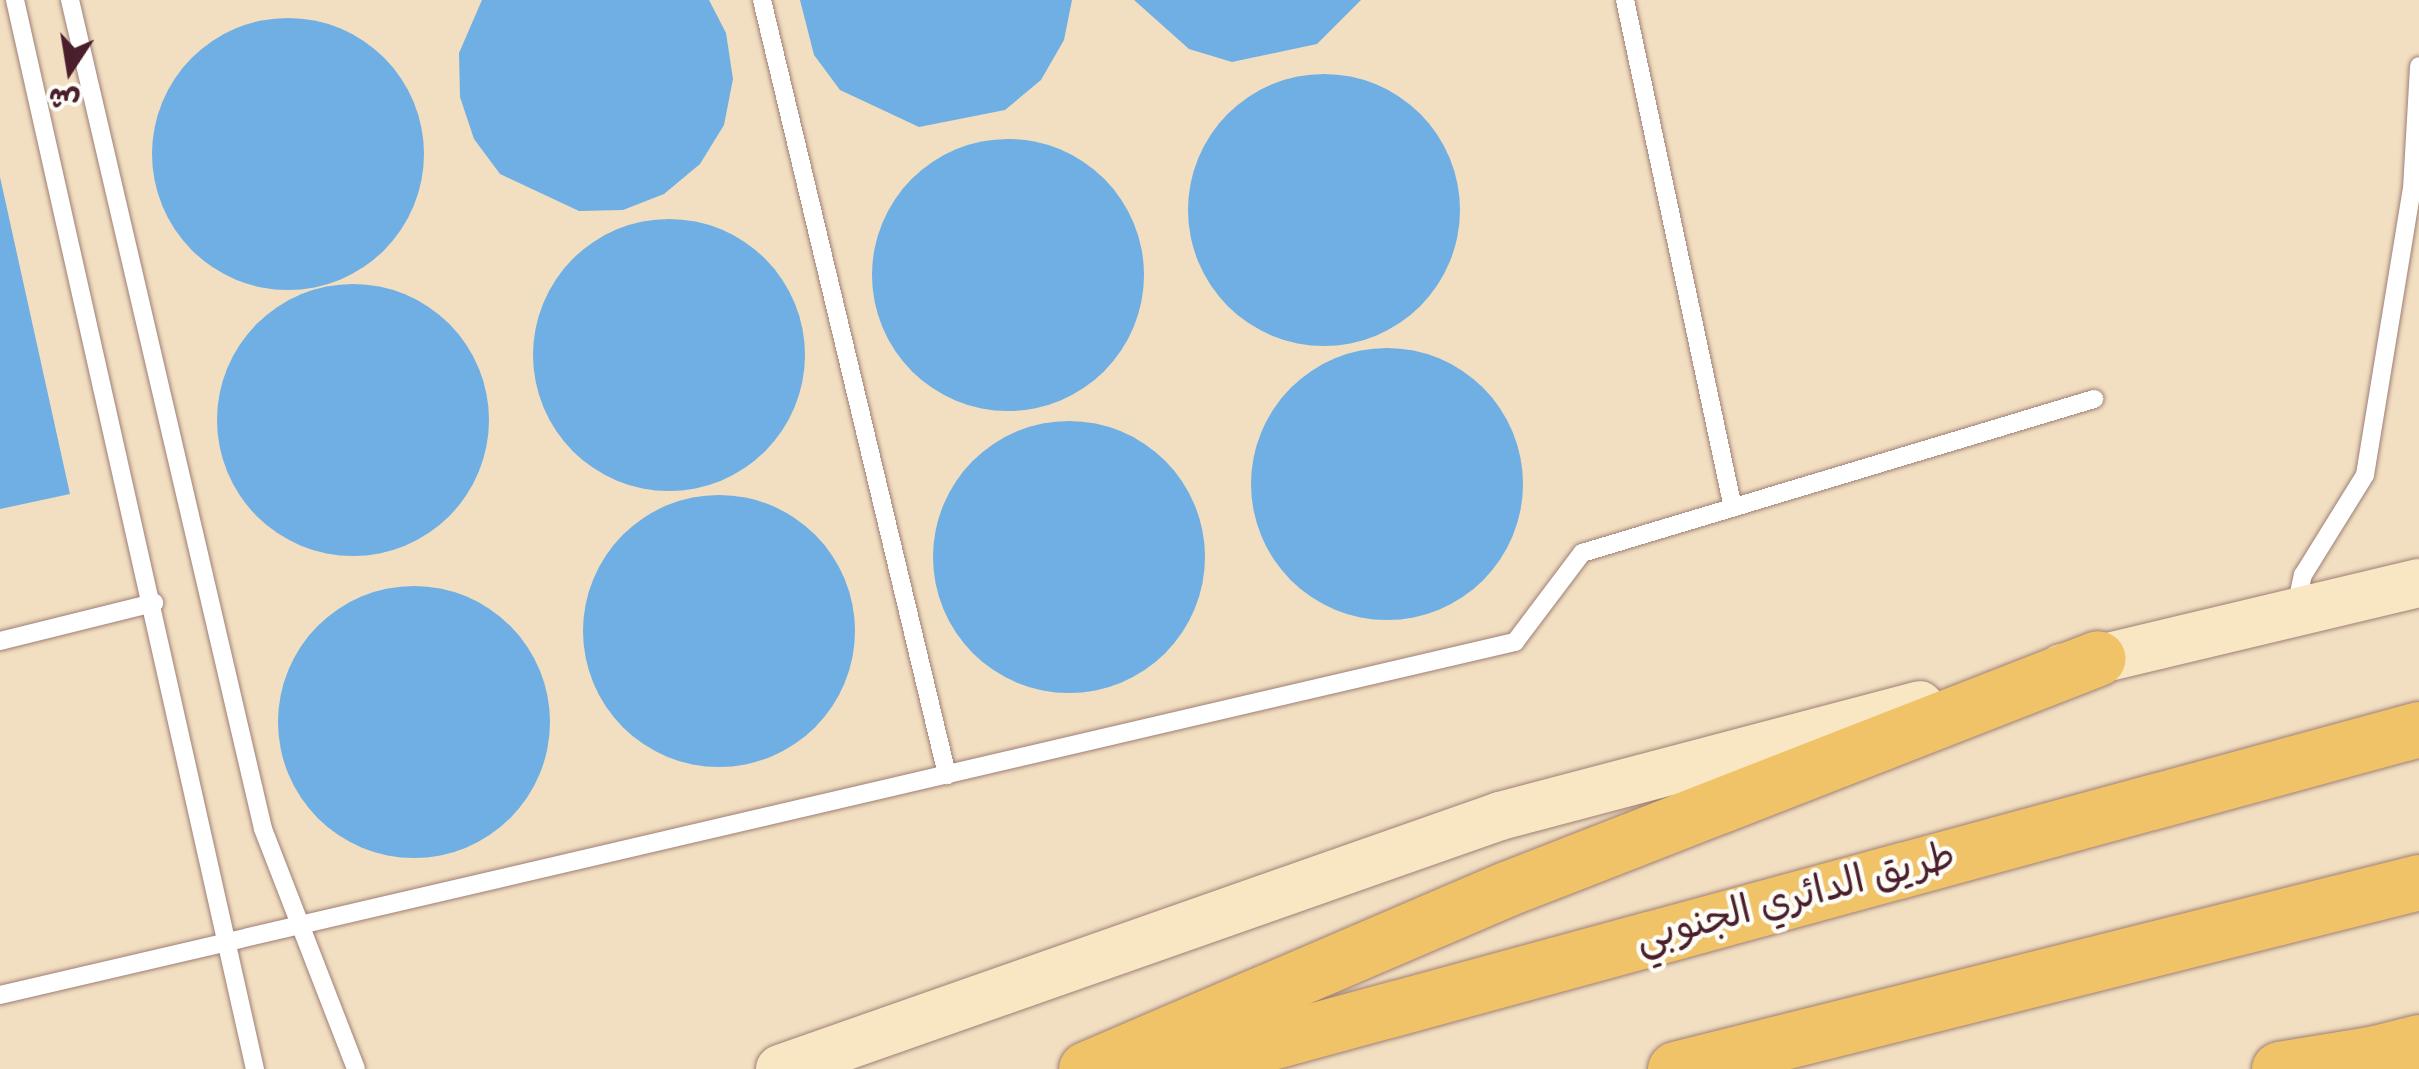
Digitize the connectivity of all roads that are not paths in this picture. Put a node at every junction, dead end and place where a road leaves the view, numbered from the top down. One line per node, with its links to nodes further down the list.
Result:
1 (15, 0): 9 (lane)
2 (70, 0): 16 (lane)
3 (762, 0): 14 (lane)
4 (1625, 0): 7 (lane)
5 (2419, 66): 10 (lane)
6 (2094, 399): 7 (lane)
7 (1733, 508): 14 (lane)
8 (2419, 583): 10 (main road)
9 (154, 603): 11 (lane); 17 (lane)
10 (2294, 612): 12 (main road)
11 (0, 641)
12 (2098, 658): 22 (main road); 23 (main road)
13 (2419, 729): 24 (main road, طريق الدائري الجنوبي)
14 (947, 776): 16 (lane)
15 (2419, 882): 25 (main road)
16 (302, 926): 17 (lane); 21 (lane)
17 (229, 942): 18 (lane); 20 (lane)
18 (0, 996)
19 (2400, 1047): 26 (main road); 27 (main road)
20 (255, 1069)
21 (356, 1069)
22 (780, 1069)
23 (1086, 1069)
24 (1172, 1069)
25 (1675, 1069)
26 (2279, 1069)
27 (2314, 1069)

